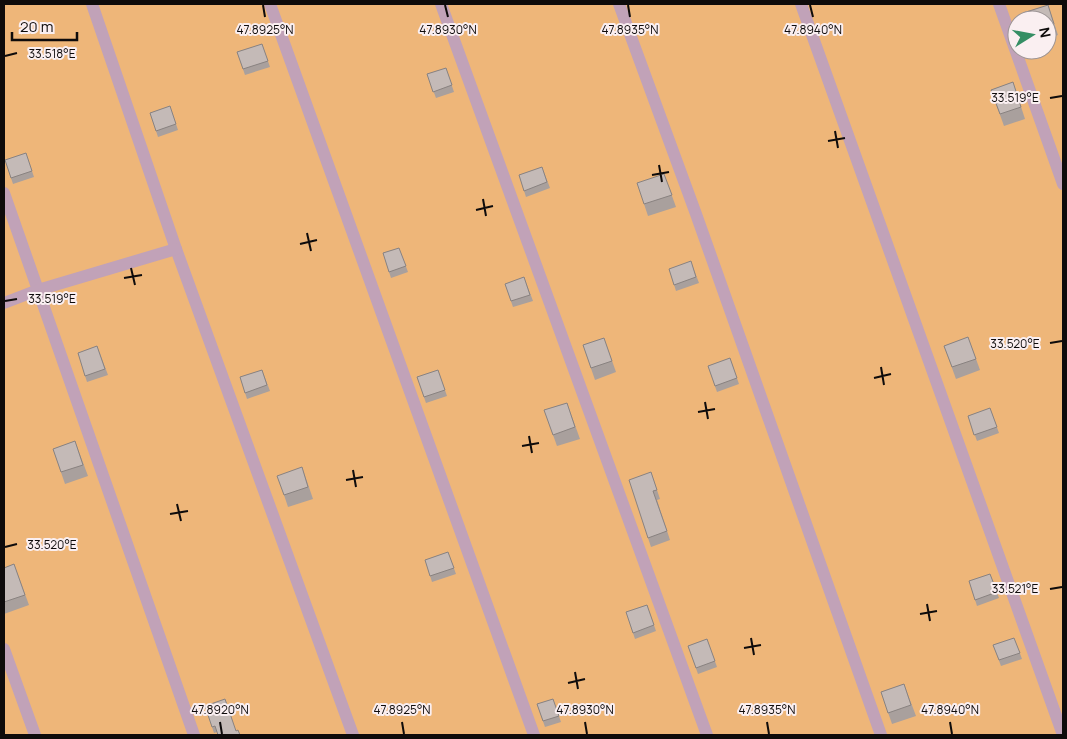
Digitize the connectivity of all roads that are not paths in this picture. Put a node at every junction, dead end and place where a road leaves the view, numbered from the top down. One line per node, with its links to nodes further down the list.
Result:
1 (92, 4): 9 (lane)
2 (270, 4): 16 (lane)
3 (441, 4): 17 (lane)
4 (619, 4): 18 (lane)
5 (801, 4): 19 (lane)
6 (999, 4): 7 (lane)
7 (1063, 184)
8 (4, 193): 10 (lane)
9 (176, 249): 10 (lane); 15 (lane)
10 (38, 290): 11 (lane); 14 (lane)
11 (4, 303)
12 (4, 649): 13 (lane)
13 (35, 735)
14 (194, 735)
15 (353, 735)
16 (534, 735)
17 (707, 735)
18 (881, 735)
19 (1063, 735)

